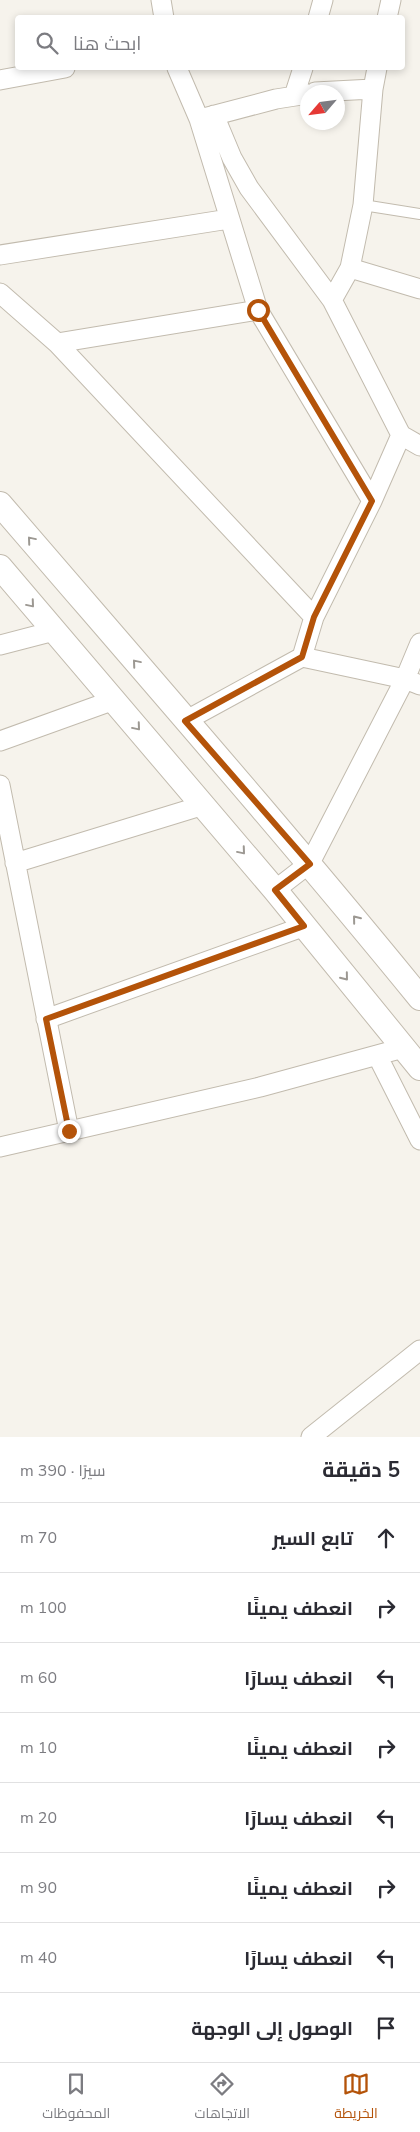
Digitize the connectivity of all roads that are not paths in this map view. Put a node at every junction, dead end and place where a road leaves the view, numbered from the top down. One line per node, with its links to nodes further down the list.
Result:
1 (161, 0): 4 (street)
2 (323, 0): 5 (street)
3 (390, 0): 6 (street)
4 (164, 15)
5 (319, 15)
6 (388, 15)
7 (54, 70): 11 (street)
8 (178, 70): 16 (street)
9 (303, 70): 12 (street)
10 (377, 70): 13 (street)
11 (0, 80)
12 (302, 85)
13 (372, 89): 14 (street); 17 (street)
14 (345, 90)
15 (300, 95): 16 (street)
16 (207, 117): 19 (street); 24 (street)
17 (363, 205): 18 (lane); 21 (street)
18 (420, 214)
19 (229, 219): 20 (street); 25 (street)
20 (0, 255)
21 (350, 268): 22 (street); 24 (street)
22 (420, 289)
23 (0, 293): 26 (street)
24 (332, 300): 27 (street)
25 (258, 310): 26 (street); 29 (street)
26 (57, 343): 32 (street)
27 (401, 435): 28 (street); 29 (street)
28 (420, 446)
29 (372, 501): 32 (street)
30 (0, 504): 39 (street, one-way to 30)
31 (0, 567): 33 (street, one-way to 33)
32 (314, 617): 36 (street)
33 (54, 631): 35 (street); 38 (street)
34 (420, 643): 37 (street)
35 (0, 645)
36 (302, 657): 37 (street); 39 (street)
37 (413, 682): 44 (street)
38 (114, 700): 40 (street); 42 (street, one-way to 42)
39 (185, 721): 44 (street)
40 (0, 741)
41 (0, 785): 43 (street)
42 (204, 805): 43 (street); 45 (street, one-way to 45)
43 (16, 863): 48 (street)
44 (310, 864): 45 (street); 47 (street, one-way to 44)
45 (275, 890): 46 (street)
46 (304, 926): 48 (street); 49 (street, one-way to 49)
47 (420, 998)
48 (46, 1019): 52 (street)
49 (403, 1048): 50 (street); 51 (street)
50 (376, 1055): 52 (street); 53 (street)
51 (420, 1068)
52 (69, 1131): 54 (street)
53 (420, 1140)
54 (0, 1147)
55 (420, 1350): 56 (street)
56 (311, 1437)

